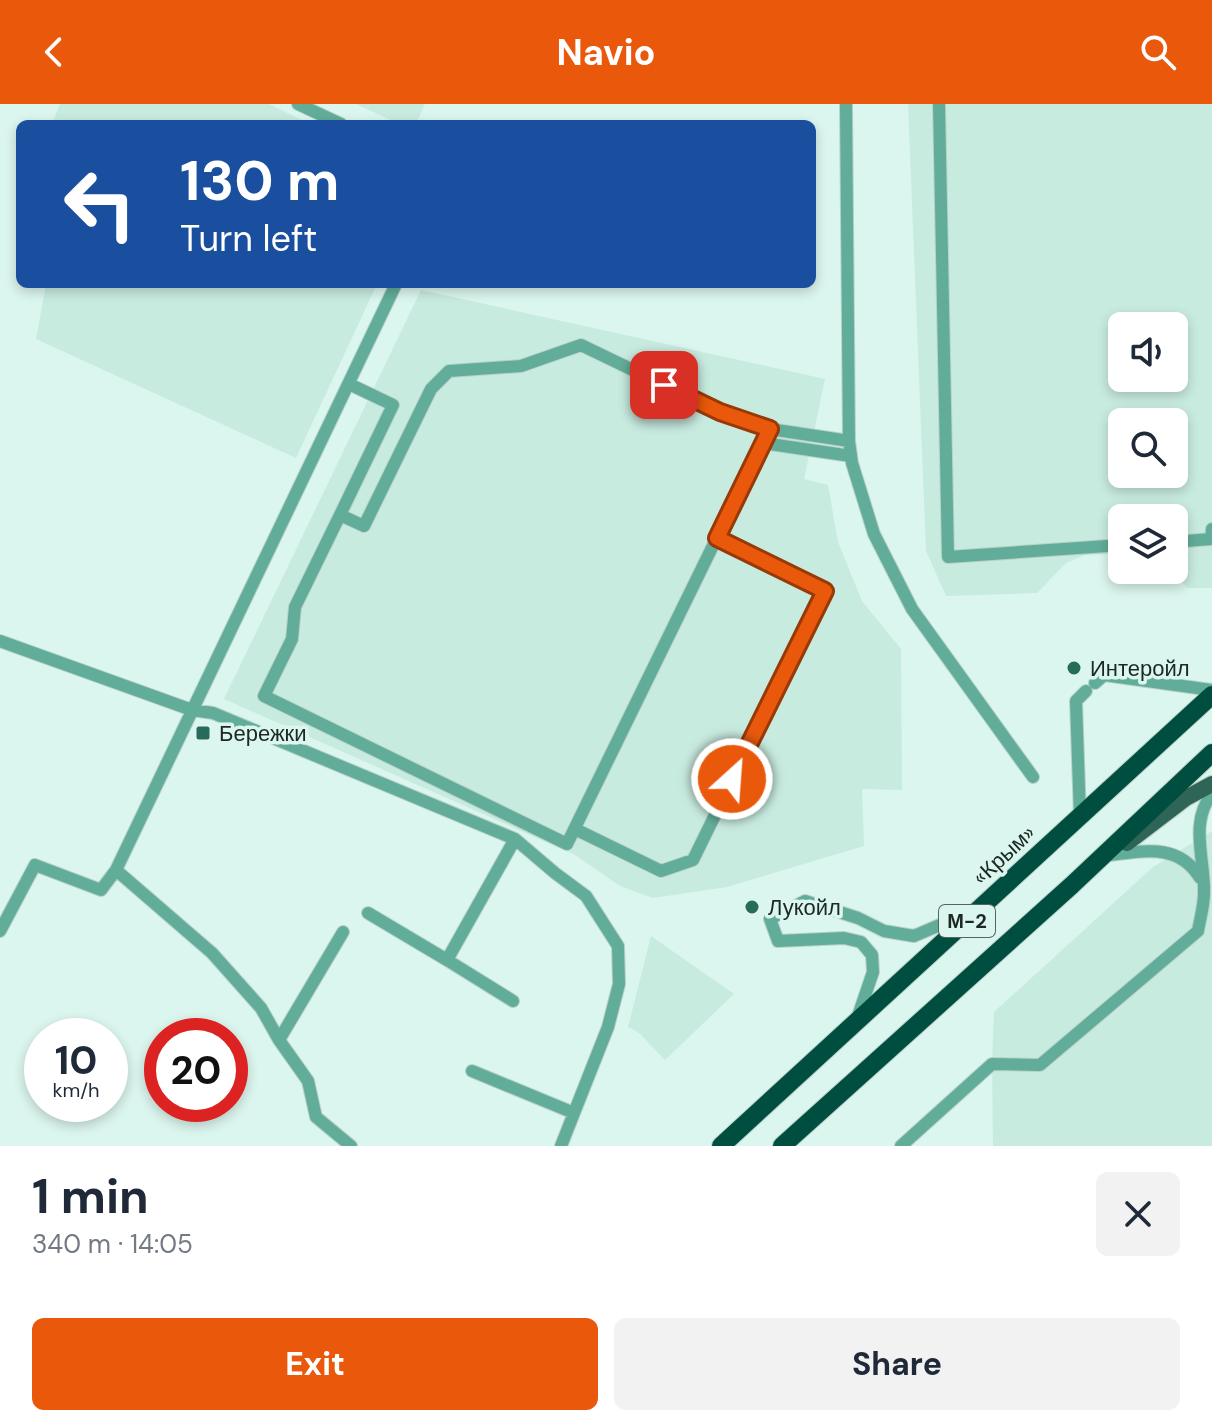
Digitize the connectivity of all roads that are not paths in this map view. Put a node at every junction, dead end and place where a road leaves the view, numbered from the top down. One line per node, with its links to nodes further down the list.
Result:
1 (298, 104): 4 (street)
2 (846, 104): 8 (street)
3 (939, 104): 15 (street)
4 (332, 120)
5 (394, 288): 6 (street)
6 (349, 384): 11 (street); 18 (street)
7 (770, 429): 8 (street); 9 (street); 11 (street)
8 (849, 441): 10 (street)
9 (763, 443): 10 (street); 13 (street)
10 (851, 456): 20 (street)
11 (340, 515): 24 (street)
12 (1212, 529): 14 (street)
13 (717, 538): 24 (street); 24 (street)
14 (1188, 541)
15 (1108, 546)
16 (0, 641): 18 (street)
17 (1212, 692): 23 (highway, «Крым» / М-2); 23 (street)
18 (192, 710): 25 (street); 27 (street)
19 (1212, 753): 29 (highway, М-2)
20 (1033, 777)
21 (1212, 784): 26 (main road)
22 (1212, 794): 28 (street)
23 (1080, 817): 30 (highway, «Крым» / М-2)
24 (575, 829)
25 (515, 839): 34 (street); 39 (street)
26 (1110, 855): 28 (street); 29 (main road)
27 (116, 870): 32 (street); 37 (street)
28 (1203, 882): 44 (street)
29 (1072, 885): 43 (highway, М-2)
30 (984, 906): 36 (highway, «Крым» / М-2); 36 (street)
31 (368, 913): 34 (street)
32 (0, 931)
33 (343, 932): 37 (street)
34 (447, 960): 35 (street)
35 (513, 1001)
36 (856, 1022): 42 (highway, «Крым» / М-2)
37 (279, 1040): 40 (street)
38 (472, 1071): 39 (street)
39 (574, 1113): 41 (street)
40 (351, 1146)
41 (561, 1146)
42 (721, 1146)
43 (782, 1146)
44 (901, 1146)

